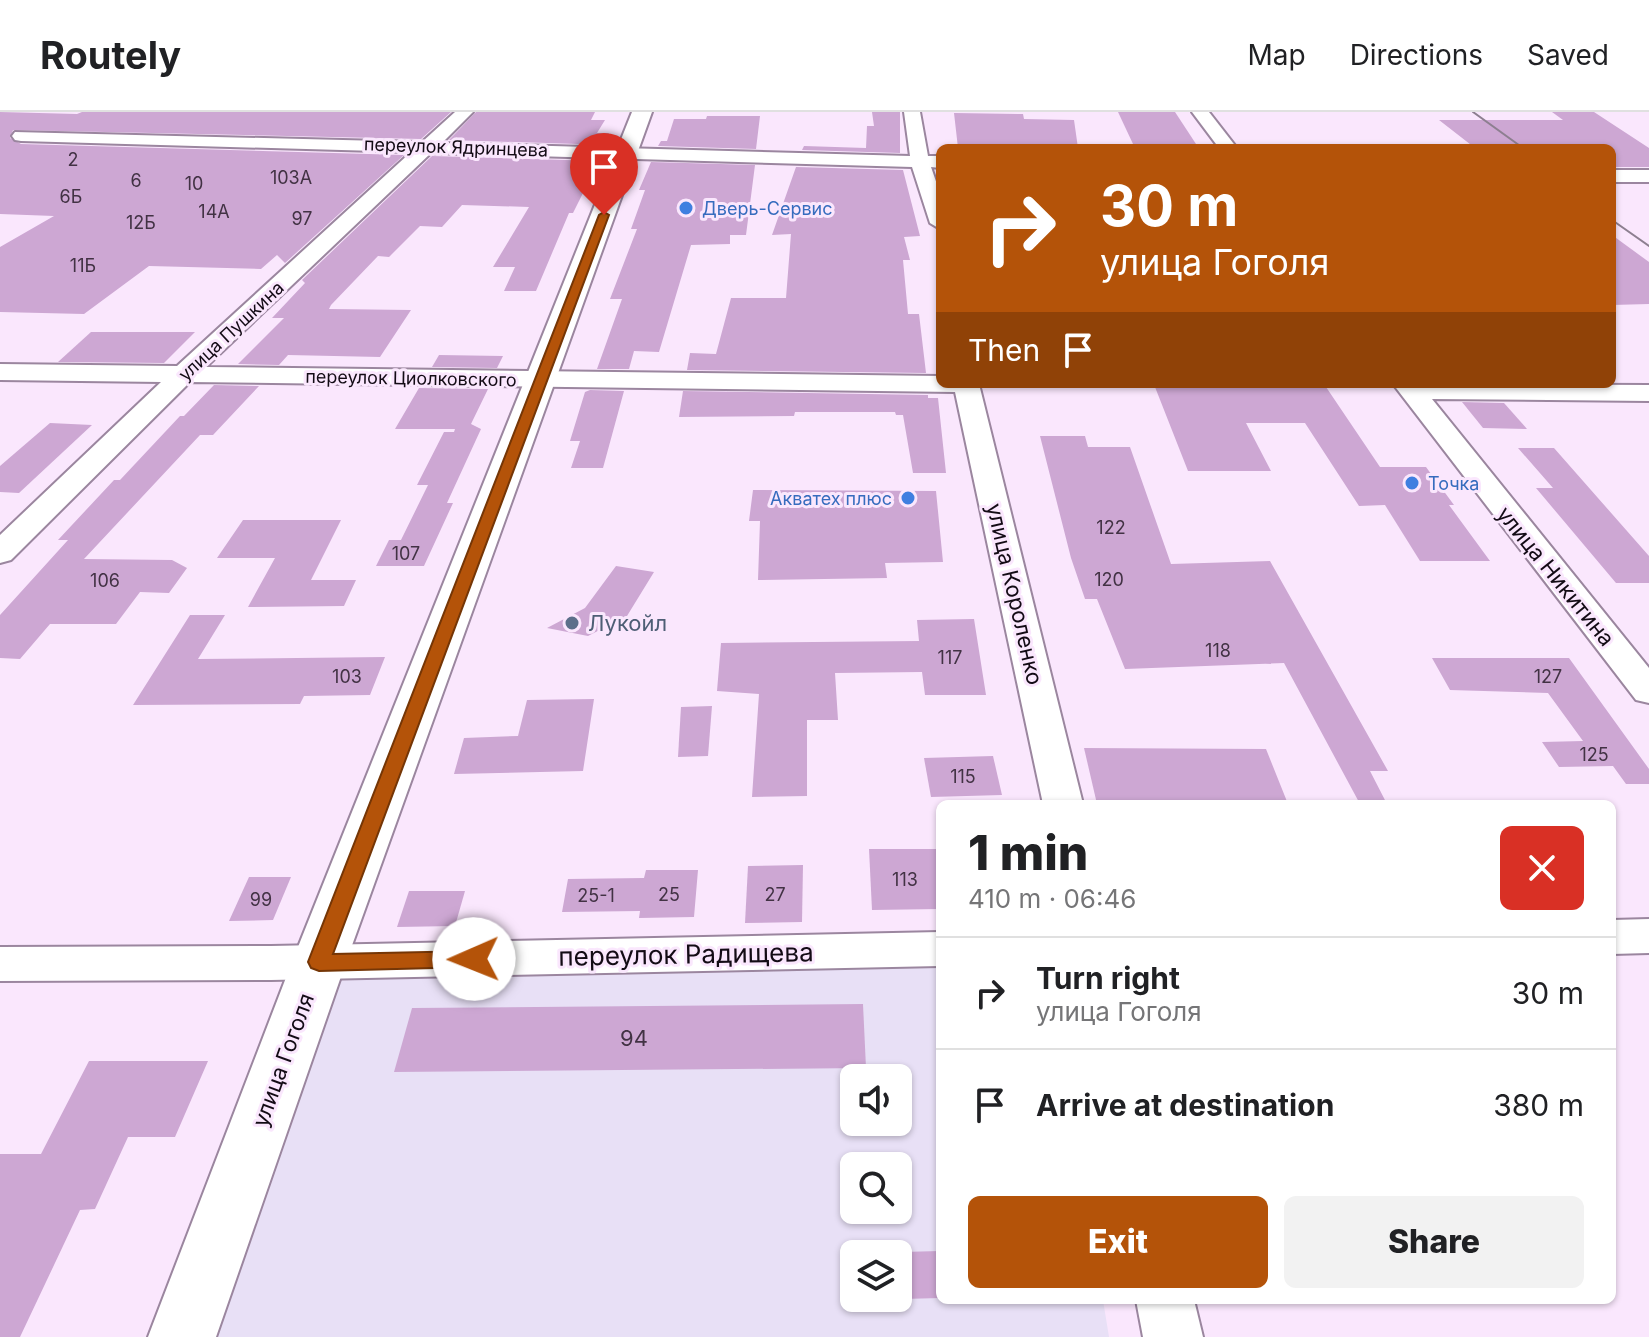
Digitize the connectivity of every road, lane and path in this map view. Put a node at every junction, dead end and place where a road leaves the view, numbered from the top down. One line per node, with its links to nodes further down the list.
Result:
1 (465, 112): 11 (street, улица Пушкина)
2 (642, 112): 12 (street, улица Гоголя)
3 (912, 112): 13 (street)
4 (1200, 112): 9 (street)
5 (55, 118): 7 (street)
6 (160, 125): 8 (street)
7 (21, 136): 8 (street, переулок Ядринцева); 10 (street)
8 (134, 139): 11 (street, переулок Ядринцева)
9 (1225, 144)
10 (0, 146)
11 (428, 147): 12 (street, переулок Ядринцева); 18 (street, улица Пушкина)
12 (628, 152): 13 (street, переулок Ядринцева); 19 (street, улица Гоголя)
13 (930, 162): 16 (street)
14 (1616, 176): 15 (street)
15 (1649, 176)
16 (936, 199)
17 (0, 372): 18 (street, переулок Циолковского)
18 (183, 375): 19 (street, переулок Циолковского); 25 (street, улица Пушкина)
19 (542, 380): 20 (street, переулок Циолковского); 31 (street, улица Гоголя)
20 (936, 384)
21 (967, 388): 27 (street, улица Короленко)
22 (1409, 388): 26 (street, улица Никитина)
23 (1448, 388): 24 (street)
24 (1649, 393)
25 (0, 553)
26 (1649, 692)
27 (1062, 800)
28 (1649, 936): 29 (street)
29 (1616, 937)
30 (936, 949): 31 (street, переулок Радищева)
31 (319, 962): 32 (street, переулок Радищева); 34 (street, улица Гоголя)
32 (0, 964)
33 (1166, 1304): 35 (street)
34 (182, 1337)
35 (1173, 1337)

